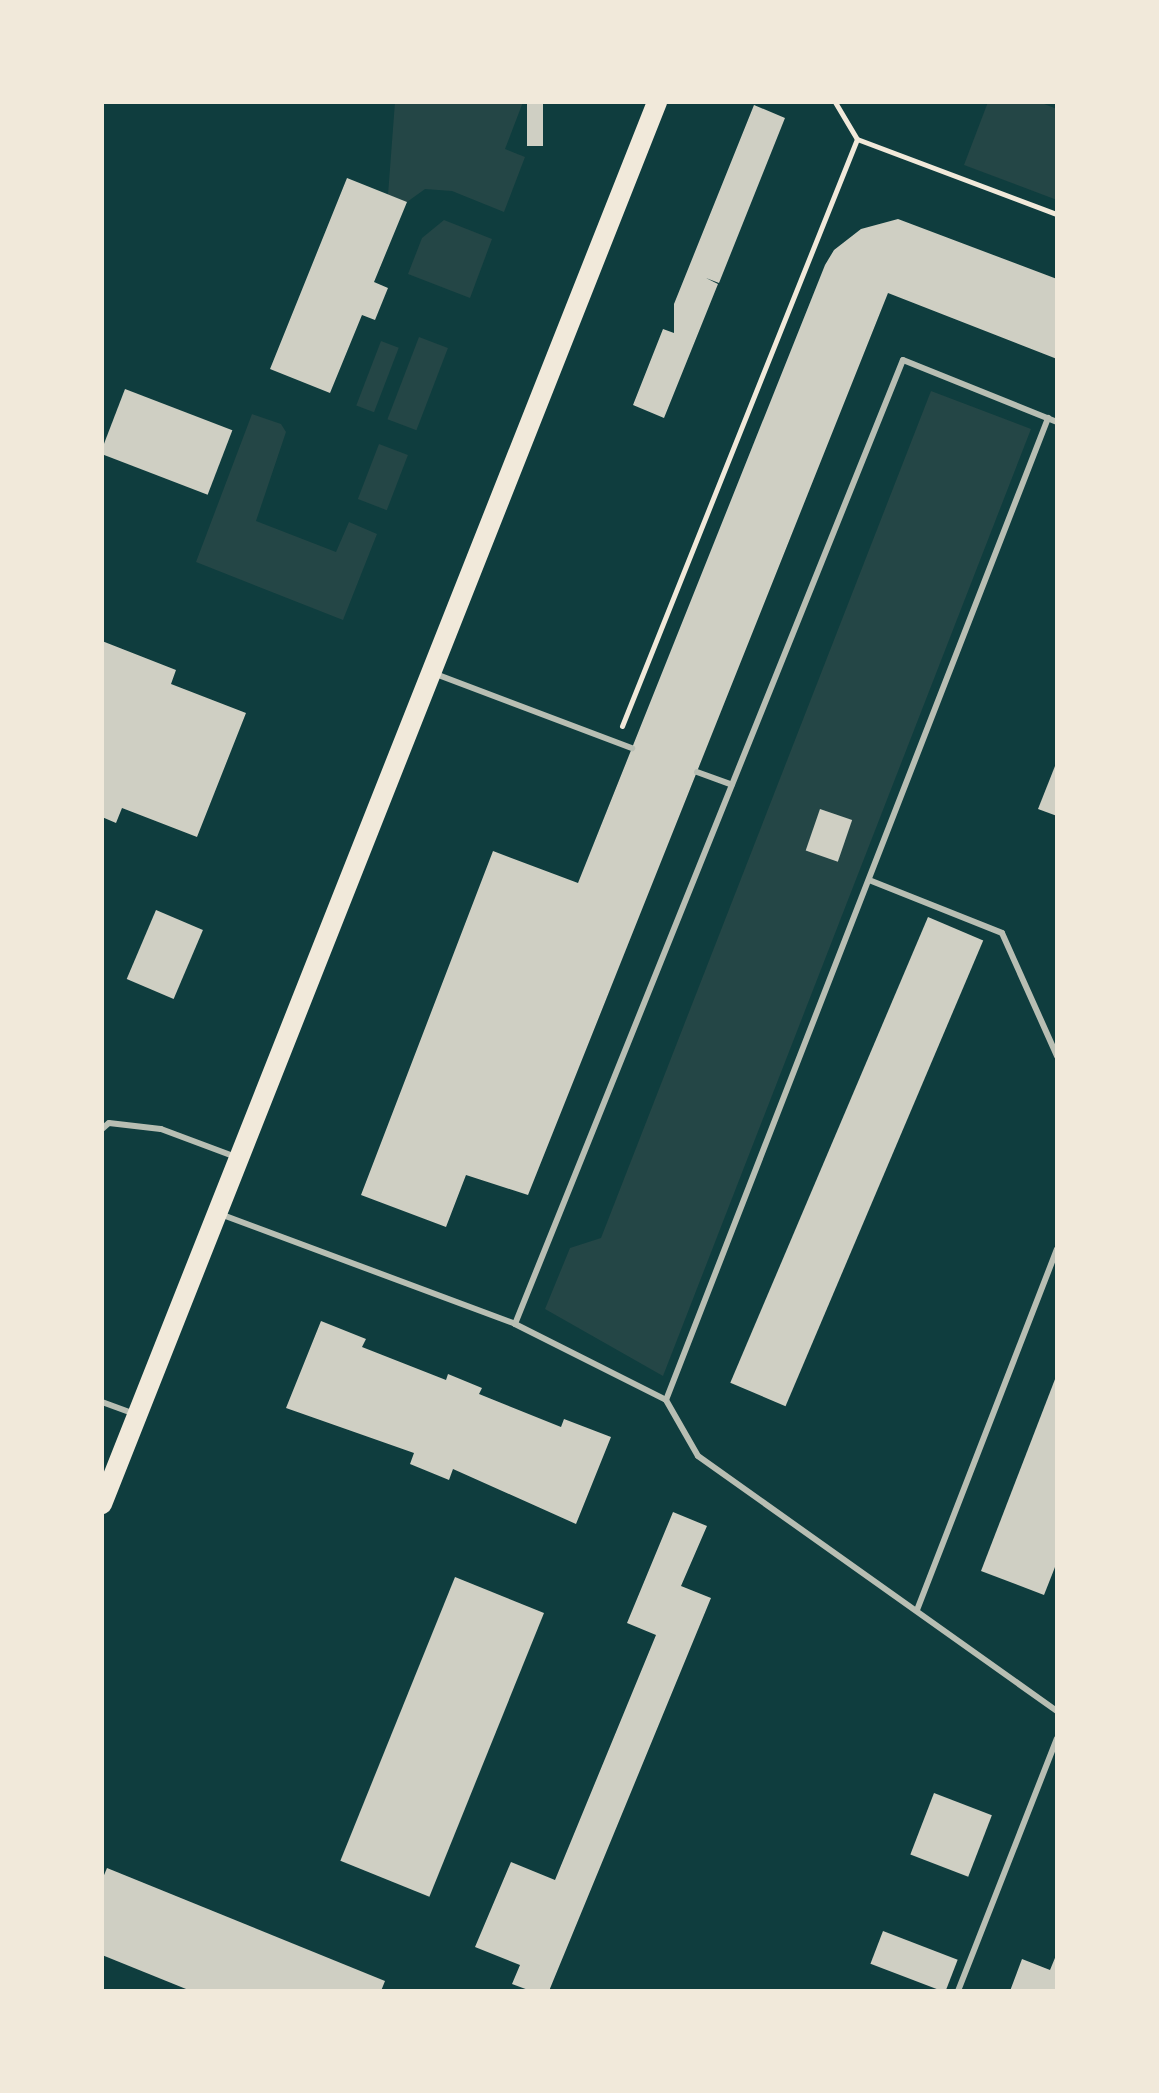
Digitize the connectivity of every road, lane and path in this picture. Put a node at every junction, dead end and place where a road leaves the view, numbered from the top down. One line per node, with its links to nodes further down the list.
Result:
1 (657, 102): 7 (main road)
2 (835, 102): 3 (path)
3 (857, 139): 4 (path); 8 (path)
4 (1057, 214)
5 (1048, 418): 6 (lane); 11 (lane); 12 (lane)
6 (1057, 422)
7 (431, 672): 8 (lane); 15 (main road)
8 (616, 742): 9 (lane)
9 (632, 748)
10 (697, 772): 11 (lane)
11 (732, 785): 18 (lane)
12 (869, 880): 13 (lane); 19 (lane)
13 (1057, 1056)
14 (102, 1129): 15 (lane)
15 (239, 1158): 16 (main road)
16 (218, 1213): 18 (lane); 21 (main road)
17 (1057, 1249): 23 (lane)
18 (515, 1324): 19 (lane)
19 (666, 1400): 23 (lane)
20 (102, 1402): 21 (lane)
21 (137, 1415): 22 (main road)
22 (102, 1504)
23 (917, 1610): 24 (lane)
24 (1057, 1711)
25 (1057, 1739): 26 (lane)
26 (958, 1991)

